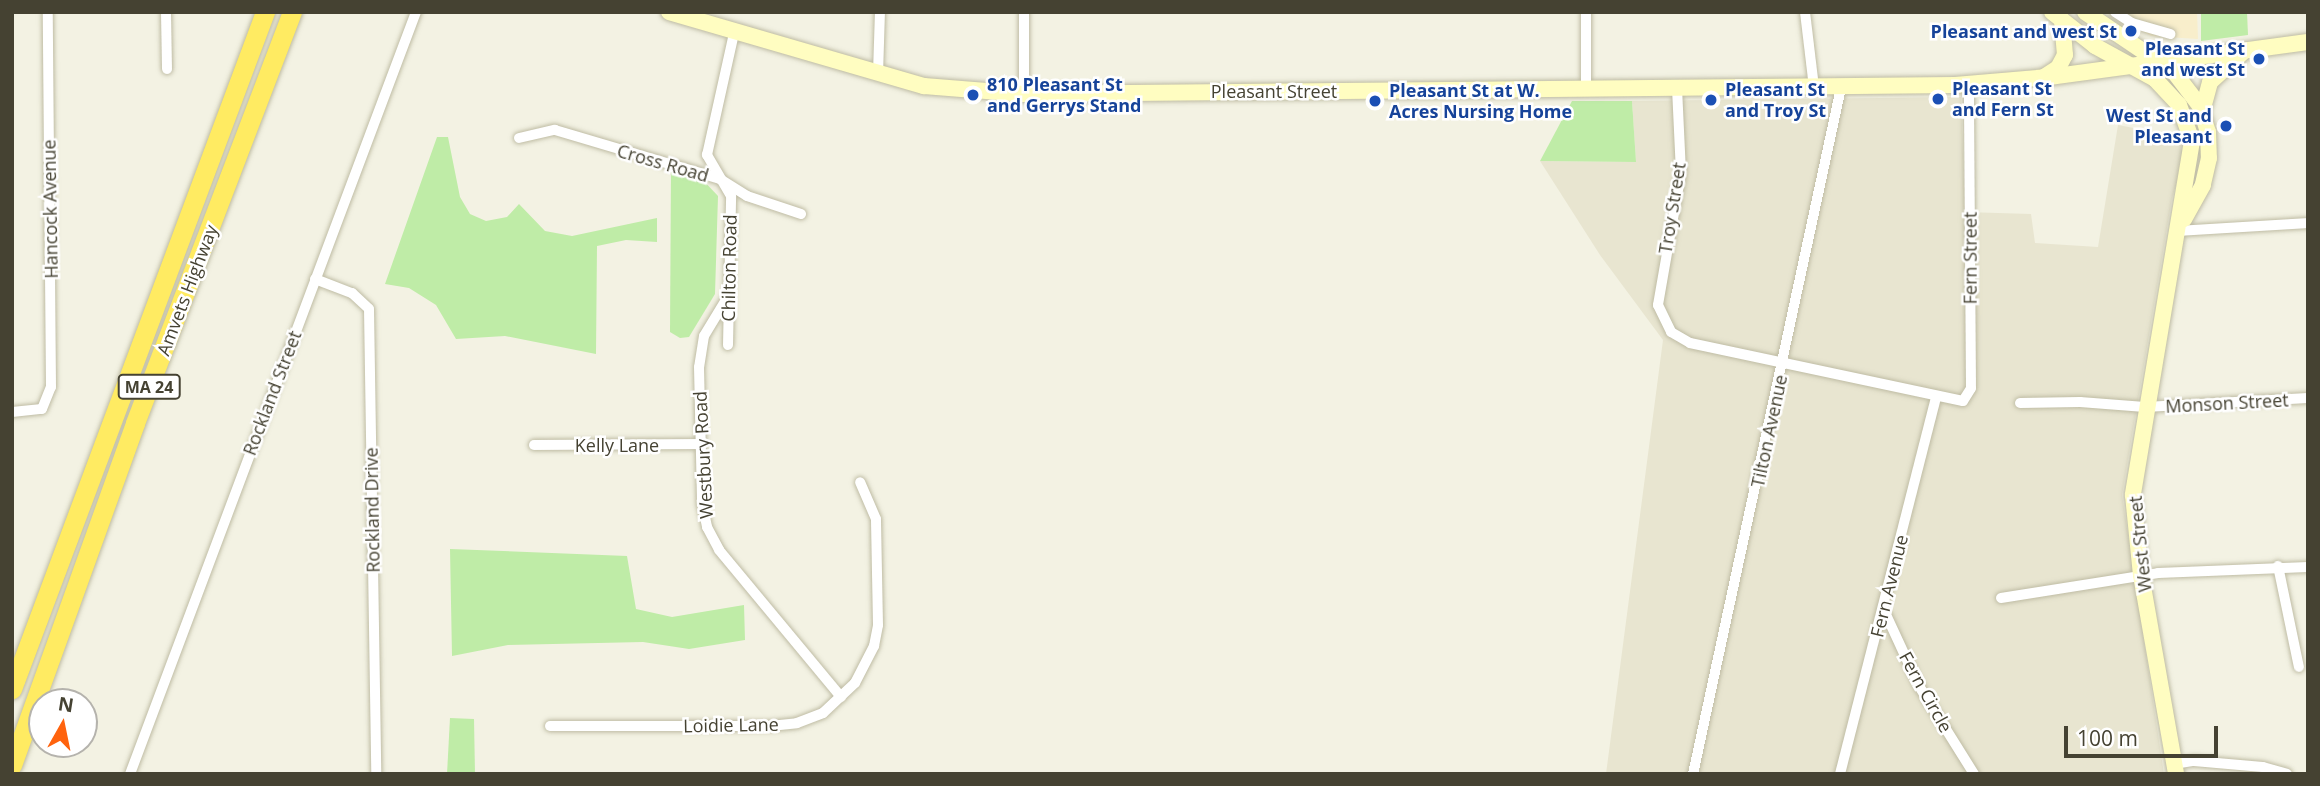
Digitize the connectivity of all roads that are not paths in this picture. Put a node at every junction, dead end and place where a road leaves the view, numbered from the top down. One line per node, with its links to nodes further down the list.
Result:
1 (48, 12): 43 (street, Hancock Avenue)
2 (166, 12): 20 (street)
3 (265, 12): 53 (highway, Amvets Highway / MA 24)
4 (292, 12): 56 (highway, Amvets Highway / MA 24)
5 (416, 12): 35 (street, Rockland Street)
6 (669, 12): 14 (main road, Pleasant Street)
7 (880, 12): 21 (street)
8 (1024, 12): 28 (street)
9 (1586, 12): 27 (street)
10 (1805, 12): 25 (street)
11 (2085, 12): 18 (main road, West Street)
12 (2057, 16): 19 (main road, West Street); 22 (main road)
13 (2118, 16): 15 (street)
14 (734, 33): 21 (main road, Pleasant Street); 31 (street, Chilton Road)
15 (2170, 34)
16 (2308, 42): 17 (main road, Pleasant Street)
17 (2242, 53): 18 (main road, Pleasant Street); 29 (main road)
18 (2162, 63): 19 (main road, Pleasant Street); 29 (main road, West Street)
19 (2136, 66): 22 (main road, Pleasant Street); 34 (main road, West Street)
20 (167, 69)
21 (878, 74): 28 (main road, Pleasant Street)
22 (2043, 78): 23 (main road, Pleasant Street)
23 (1969, 85): 26 (main road, Pleasant Street); 39 (street, Fern Street)
24 (1677, 88): 25 (main road, Pleasant Street); 27 (main road, Pleasant Street); 38 (street, Troy Street)
25 (1814, 88): 26 (main road, Pleasant Street)
26 (1841, 88): 38 (street, Tilton Avenue)
27 (1586, 90): 28 (main road, Pleasant Street)
28 (1024, 94)
29 (2202, 112): 34 (main road, West Street)
30 (519, 138): 31 (street, Cross Road)
31 (720, 179): 32 (street, Cross Road); 36 (street, Chilton Road)
32 (801, 214)
33 (2308, 223): 34 (street)
34 (2178, 231): 42 (main road, West Street)
35 (316, 279): 58 (street, Rockland Street); 59 (street, Rockland Drive)
36 (727, 298): 37 (street, Chilton Road); 44 (street, Westbury Road)
37 (728, 345)
38 (1783, 365): 39 (street); 60 (street, Tilton Avenue)
39 (1936, 398): 51 (street, Fern Avenue)
40 (2308, 398): 42 (street, Monson Street)
41 (2020, 403): 42 (street, Monson Street)
42 (2145, 407): 49 (main road, West Street)
43 (12, 412)
44 (700, 444): 45 (street, Kelly Lane); 54 (street, Westbury Road)
45 (534, 445)
46 (860, 482): 54 (street, Loidie Lane)
47 (2278, 566): 48 (street); 49 (street); 52 (street)
48 (2308, 567)
49 (2141, 575): 50 (street); 57 (main road, West Street)
50 (2001, 598)
51 (1883, 608): 61 (street, Fern Avenue); 62 (street, Fern Circle)
52 (2299, 667)
53 (12, 689)
54 (841, 697): 55 (street, Loidie Lane)
55 (550, 726)
56 (12, 765)
57 (2175, 769): 63 (street)
58 (130, 774)
59 (376, 774)
60 (1693, 774)
61 (1840, 774)
62 (1974, 774)
63 (2287, 774)

